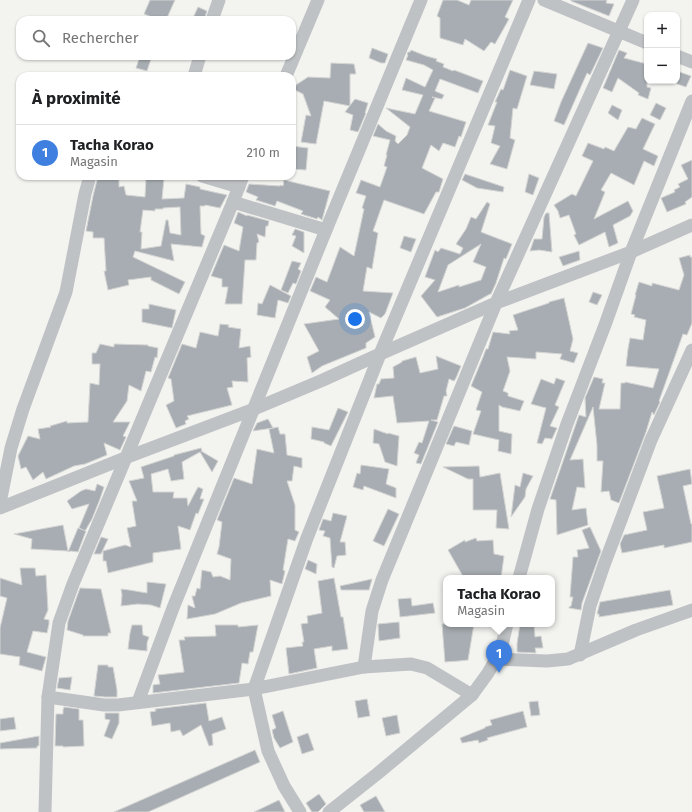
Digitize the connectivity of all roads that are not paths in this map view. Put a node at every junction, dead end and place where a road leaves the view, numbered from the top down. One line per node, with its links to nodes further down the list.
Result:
1 (219, 0): 7 (street)
2 (318, 0): 10 (street)
3 (421, 0): 22 (street)
4 (529, 0): 26 (street)
5 (544, 0): 8 (street)
6 (633, 0): 8 (street)
7 (213, 16)
8 (619, 32): 9 (street); 24 (street)
9 (644, 42)
10 (296, 52)
11 (680, 57): 14 (street)
12 (199, 60): 15 (street)
13 (293, 60): 16 (street)
14 (692, 62)
15 (195, 72)
16 (288, 72)
17 (692, 100): 23 (street)
18 (89, 180): 29 (street)
19 (241, 181): 20 (street)
20 (233, 202): 22 (street); 28 (street)
21 (692, 224): 23 (street)
22 (326, 230): 27 (street)
23 (631, 252): 24 (street); 31 (street)
24 (496, 303): 26 (street); 36 (street)
25 (692, 350): 34 (street)
26 (380, 354): 27 (street); 37 (street)
27 (254, 409): 28 (street); 40 (street)
28 (125, 458): 30 (street); 39 (street)
29 (0, 503)
30 (0, 508)
31 (520, 575)
32 (692, 610): 34 (street)
33 (506, 627): 35 (street)
34 (580, 655): 35 (street)
35 (496, 659): 38 (street)
36 (364, 667): 37 (street); 38 (street)
37 (254, 689): 40 (street); 42 (street)
38 (472, 695): 43 (street)
39 (48, 697): 40 (street); 41 (street)
40 (138, 702)
41 (44, 812)
42 (300, 812)
43 (329, 812)

